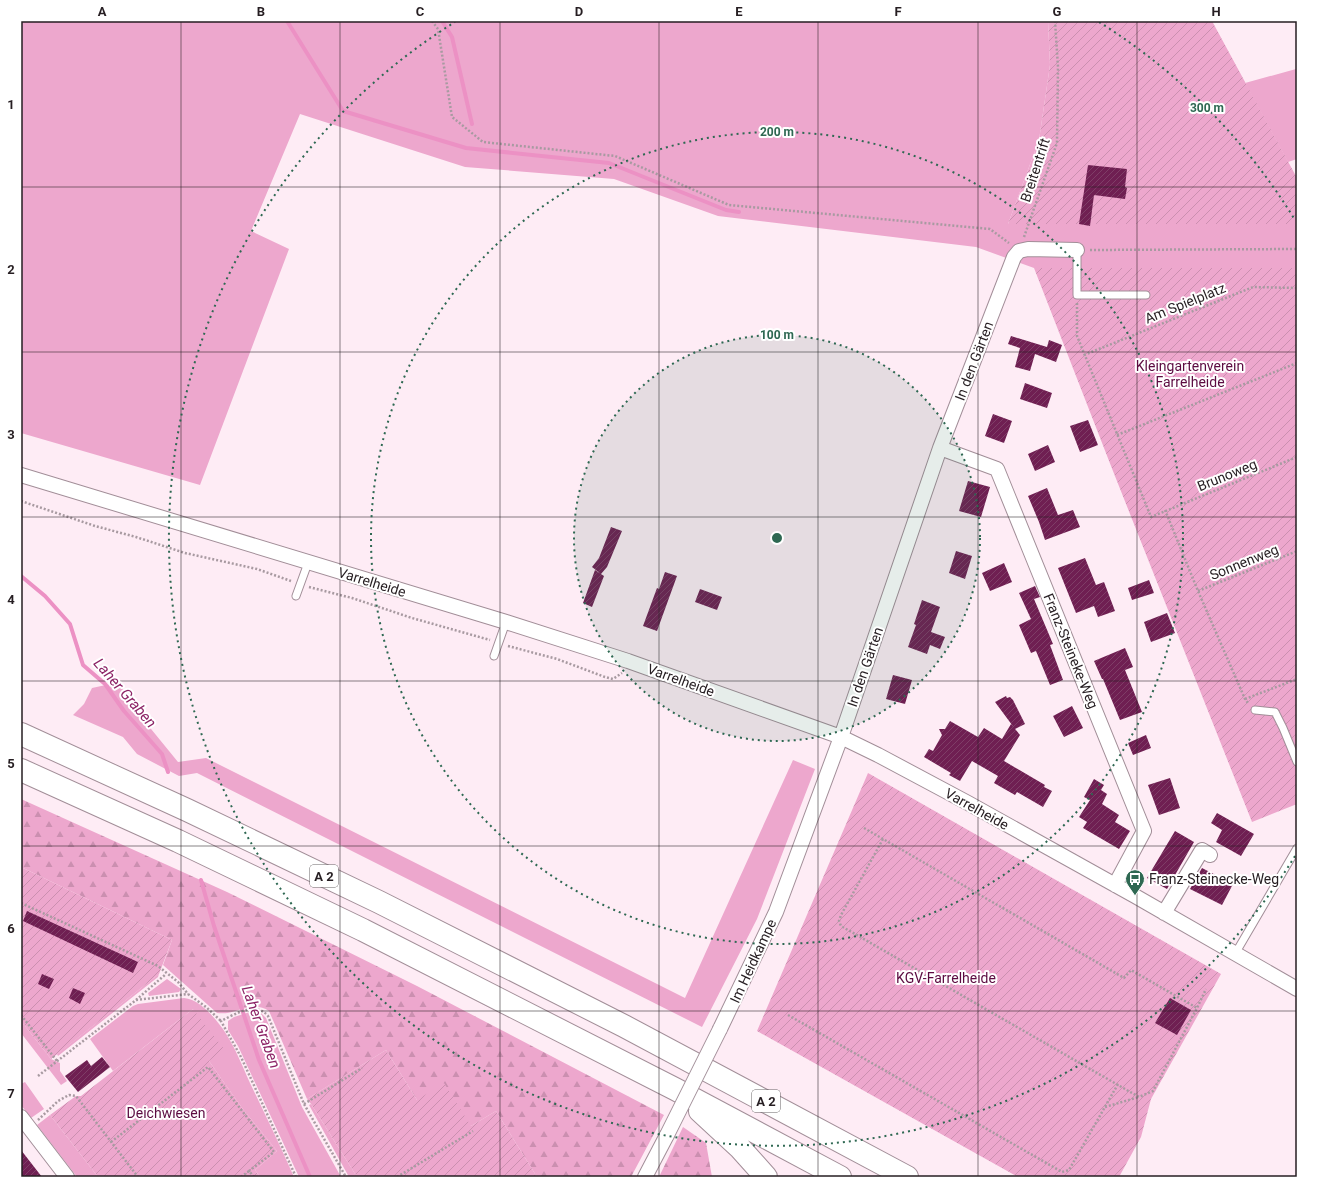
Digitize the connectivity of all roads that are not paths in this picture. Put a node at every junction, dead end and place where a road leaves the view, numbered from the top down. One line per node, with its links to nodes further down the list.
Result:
1 (1077, 250): 2 (lane); 3 (street, In den Gärten)
2 (1146, 295)
3 (940, 448): 11 (street, In den Gärten); 16 (street, Franz-Steineke-Weg)
4 (21, 476): 5 (street, Varrelheide)
5 (308, 563): 6 (lane); 7 (street, Varrelheide)
6 (296, 596)
7 (506, 622): 8 (lane); 11 (street, Varrelheide)
8 (494, 656)
9 (1255, 710): 12 (lane)
10 (21, 734): 26 (highway, A 2)
11 (841, 737): 16 (street, Varrelheide); 23 (street, Im Heidkampe, bridge)
12 (1297, 762)
13 (21, 770): 20 (highway, A 2)
14 (1297, 848): 18 (lane)
15 (1210, 855): 17 (street)
16 (1115, 885): 17 (street, Varrelheide)
17 (1164, 913): 18 (street, Varrelheide)
18 (1235, 954): 19 (street, Varrelheide)
19 (1297, 989)
20 (675, 1089): 24 (highway); 25 (highway, A 2)
21 (25, 1123): 22 (street)
22 (67, 1177)
23 (645, 1177)
24 (766, 1177)
25 (840, 1177)
26 (907, 1177)

